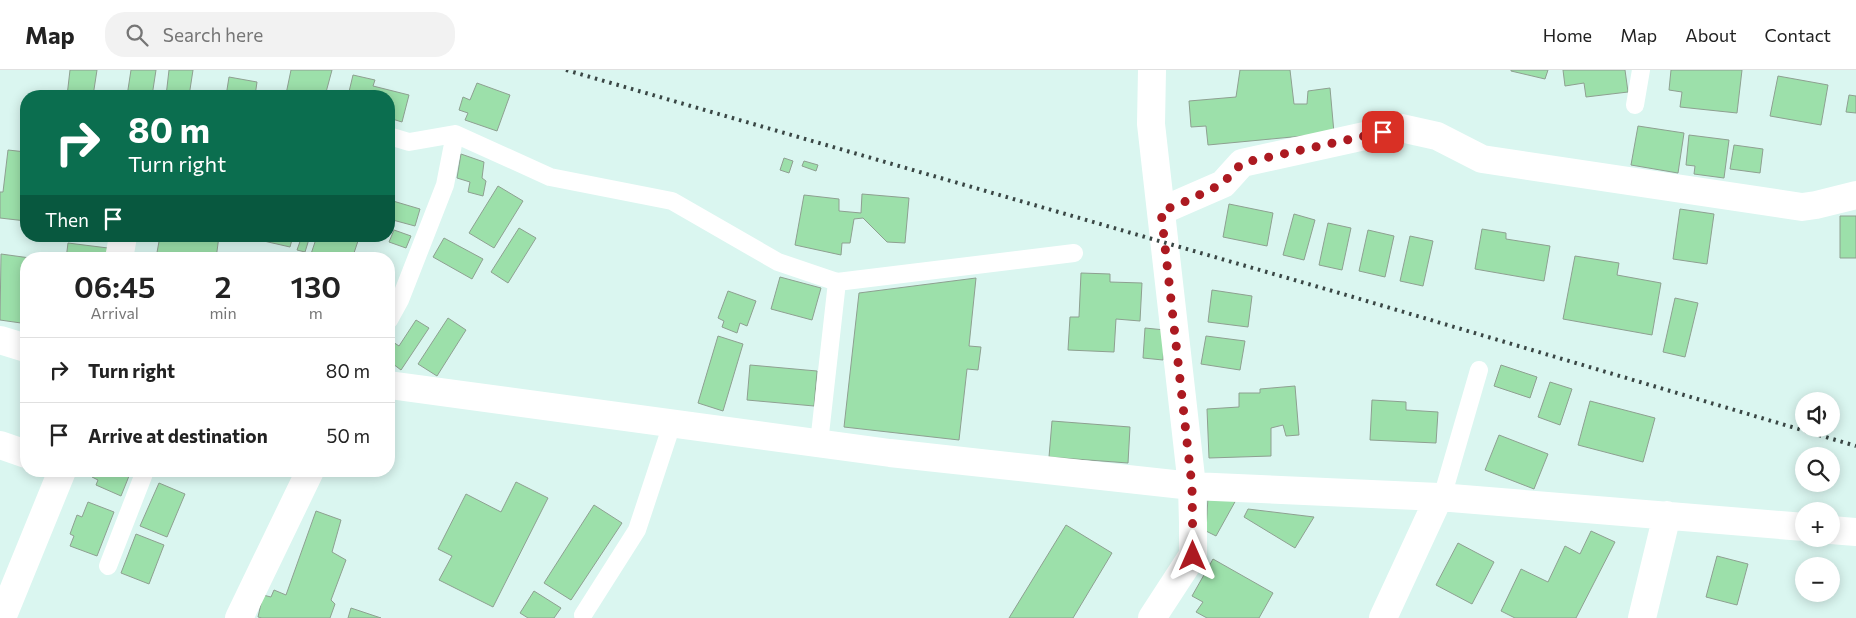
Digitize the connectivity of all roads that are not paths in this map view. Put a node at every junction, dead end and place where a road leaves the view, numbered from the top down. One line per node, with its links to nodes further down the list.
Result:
1 (1152, 70): 7 (street)
2 (1641, 70): 3 (lane)
3 (1635, 105)
4 (455, 134): 5 (lane); 9 (lane); 10 (lane)
5 (395, 138)
6 (1856, 195): 7 (street)
7 (1161, 211): 22 (street)
8 (1074, 253): 9 (lane)
9 (837, 282): 16 (lane)
10 (395, 309)
11 (0, 340): 12 (street)
12 (20, 346)
13 (1479, 370): 23 (lane)
14 (395, 386): 15 (street)
15 (672, 424): 16 (street); 29 (lane)
16 (819, 443): 22 (street)
17 (0, 445): 18 (street)
18 (20, 452)
19 (60, 477): 30 (street)
20 (143, 477): 28 (lane)
21 (307, 477): 31 (street)
22 (1192, 486): 23 (street); 32 (street)
23 (1439, 497): 24 (street); 33 (street)
24 (1667, 515): 25 (street); 34 (street)
25 (1795, 526)
26 (1840, 531): 27 (street)
27 (1856, 532)
28 (108, 566)
29 (583, 616)
30 (2, 618)
31 (239, 618)
32 (1152, 618)
33 (1383, 618)
34 (1642, 618)

